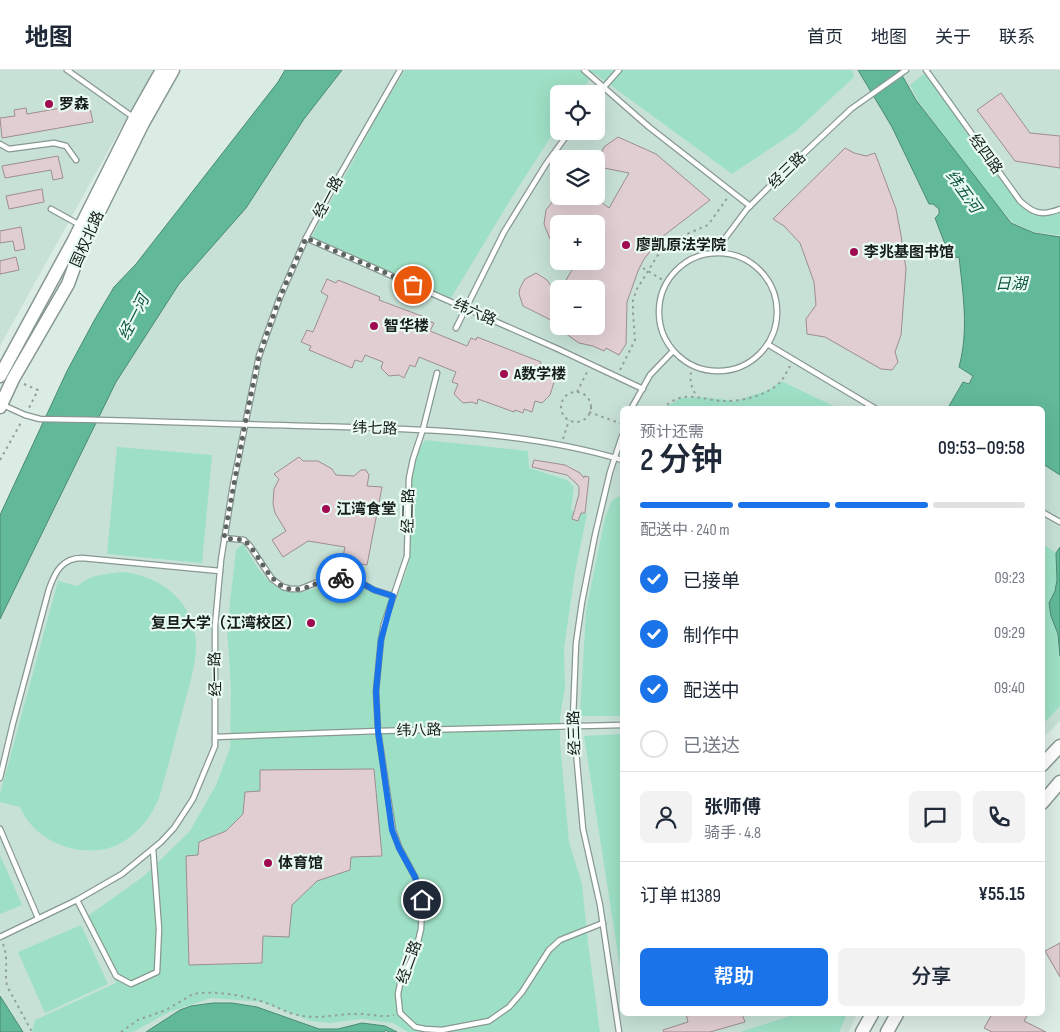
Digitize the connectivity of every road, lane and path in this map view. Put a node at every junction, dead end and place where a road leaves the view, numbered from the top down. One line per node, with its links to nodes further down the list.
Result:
1 (67, 70): 12 (lane)
2 (162, 70): 12 (main road, 国权北路)
3 (173, 70): 12 (main road, 国权北路)
4 (400, 70): 21 (lane, 经一路)
5 (584, 70): 9 (lane)
6 (619, 70): 10 (lane)
7 (906, 70): 17 (lane, 经三路)
8 (926, 70): 19 (lane, 经四路)
9 (601, 85)
10 (605, 87)
11 (605, 89): 16 (lane)
12 (139, 120): 20 (main road, 国权北路); 39 (main road, 国权北路)
13 (563, 140): 26 (lane)
14 (0, 144): 15 (lane)
15 (76, 160)
16 (732, 192): 17 (lane); 24 (path)
17 (750, 206): 22 (lane, 经三路)
18 (51, 209): 20 (lane)
19 (1060, 209)
20 (81, 226): 34 (main road, 国权北路)
21 (306, 238): 26 (lane, 纬六路); 46 (lane, 经一路)
22 (714, 253): 25 (lane); 28 (lane)
23 (643, 268): 24 (path)
24 (648, 272): 25 (path); 35 (path)
25 (666, 282): 29 (lane)
26 (467, 309): 27 (lane); 31 (lane, 纬六路)
27 (456, 328)
28 (768, 345): 30 (lane); 32 (lane)
29 (673, 351): 32 (lane); 36 (lane)
30 (794, 359): 38 (path); 42 (lane)
31 (590, 364): 35 (lane, 纬六路); 37 (path)
32 (693, 366): 38 (path)
33 (437, 373): 47 (lane, 经二路)
34 (0, 376)
35 (616, 376): 36 (lane, 纬六路)
36 (642, 388): 40 (lane)
37 (577, 392): 43 (path); 44 (path)
38 (697, 397): 41 (path)
39 (1, 406): 46 (lane, 纬七路)
40 (633, 406)
41 (665, 406)
42 (871, 406)
43 (589, 412): 44 (path); 45 (path)
44 (569, 420): 49 (path)
45 (620, 423)
46 (245, 424): 47 (lane, 纬七路); 54 (lane, 经一路)
47 (423, 429): 49 (lane, 纬七路); 56 (lane, 经二路)
48 (620, 442): 50 (lane, 经三路)
49 (561, 445): 50 (lane, 纬七路)
50 (615, 458): 51 (lane, 纬七路); 58 (lane, 经三路)
51 (620, 459)
52 (1045, 514): 53 (lane)
53 (1060, 522)
54 (224, 538): 55 (lane, 经一路); 56 (lane)
55 (220, 571): 60 (lane, 经一路); 63 (lane)
56 (393, 596): 59 (lane, 经二路)
57 (620, 725): 58 (lane, 纬八路)
58 (573, 726): 59 (lane, 纬八路); 70 (lane, 经三路)
59 (378, 731): 60 (lane, 纬八路); 72 (lane, 经二路)
60 (215, 737): 67 (lane, 经一路)
61 (1060, 746): 62 (main road)
62 (1045, 762)
63 (0, 778)
64 (1060, 782): 65 (main road)
65 (1045, 800)
66 (0, 829): 69 (lane)
67 (153, 849): 68 (lane, 经一路); 68 (lane)
68 (77, 900): 69 (lane, 经一路)
69 (38, 918): 71 (lane, 经一路)
70 (603, 923): 72 (lane); 77 (lane, 经三路)
71 (0, 938): 75 (path)
72 (400, 1013): 76 (path)
73 (871, 1016): 78 (main road)
74 (896, 1016): 79 (main road); 80 (lane)
75 (32, 1032)
76 (121, 1032)
77 (619, 1032)
78 (862, 1032)
79 (887, 1032)
80 (896, 1032)

